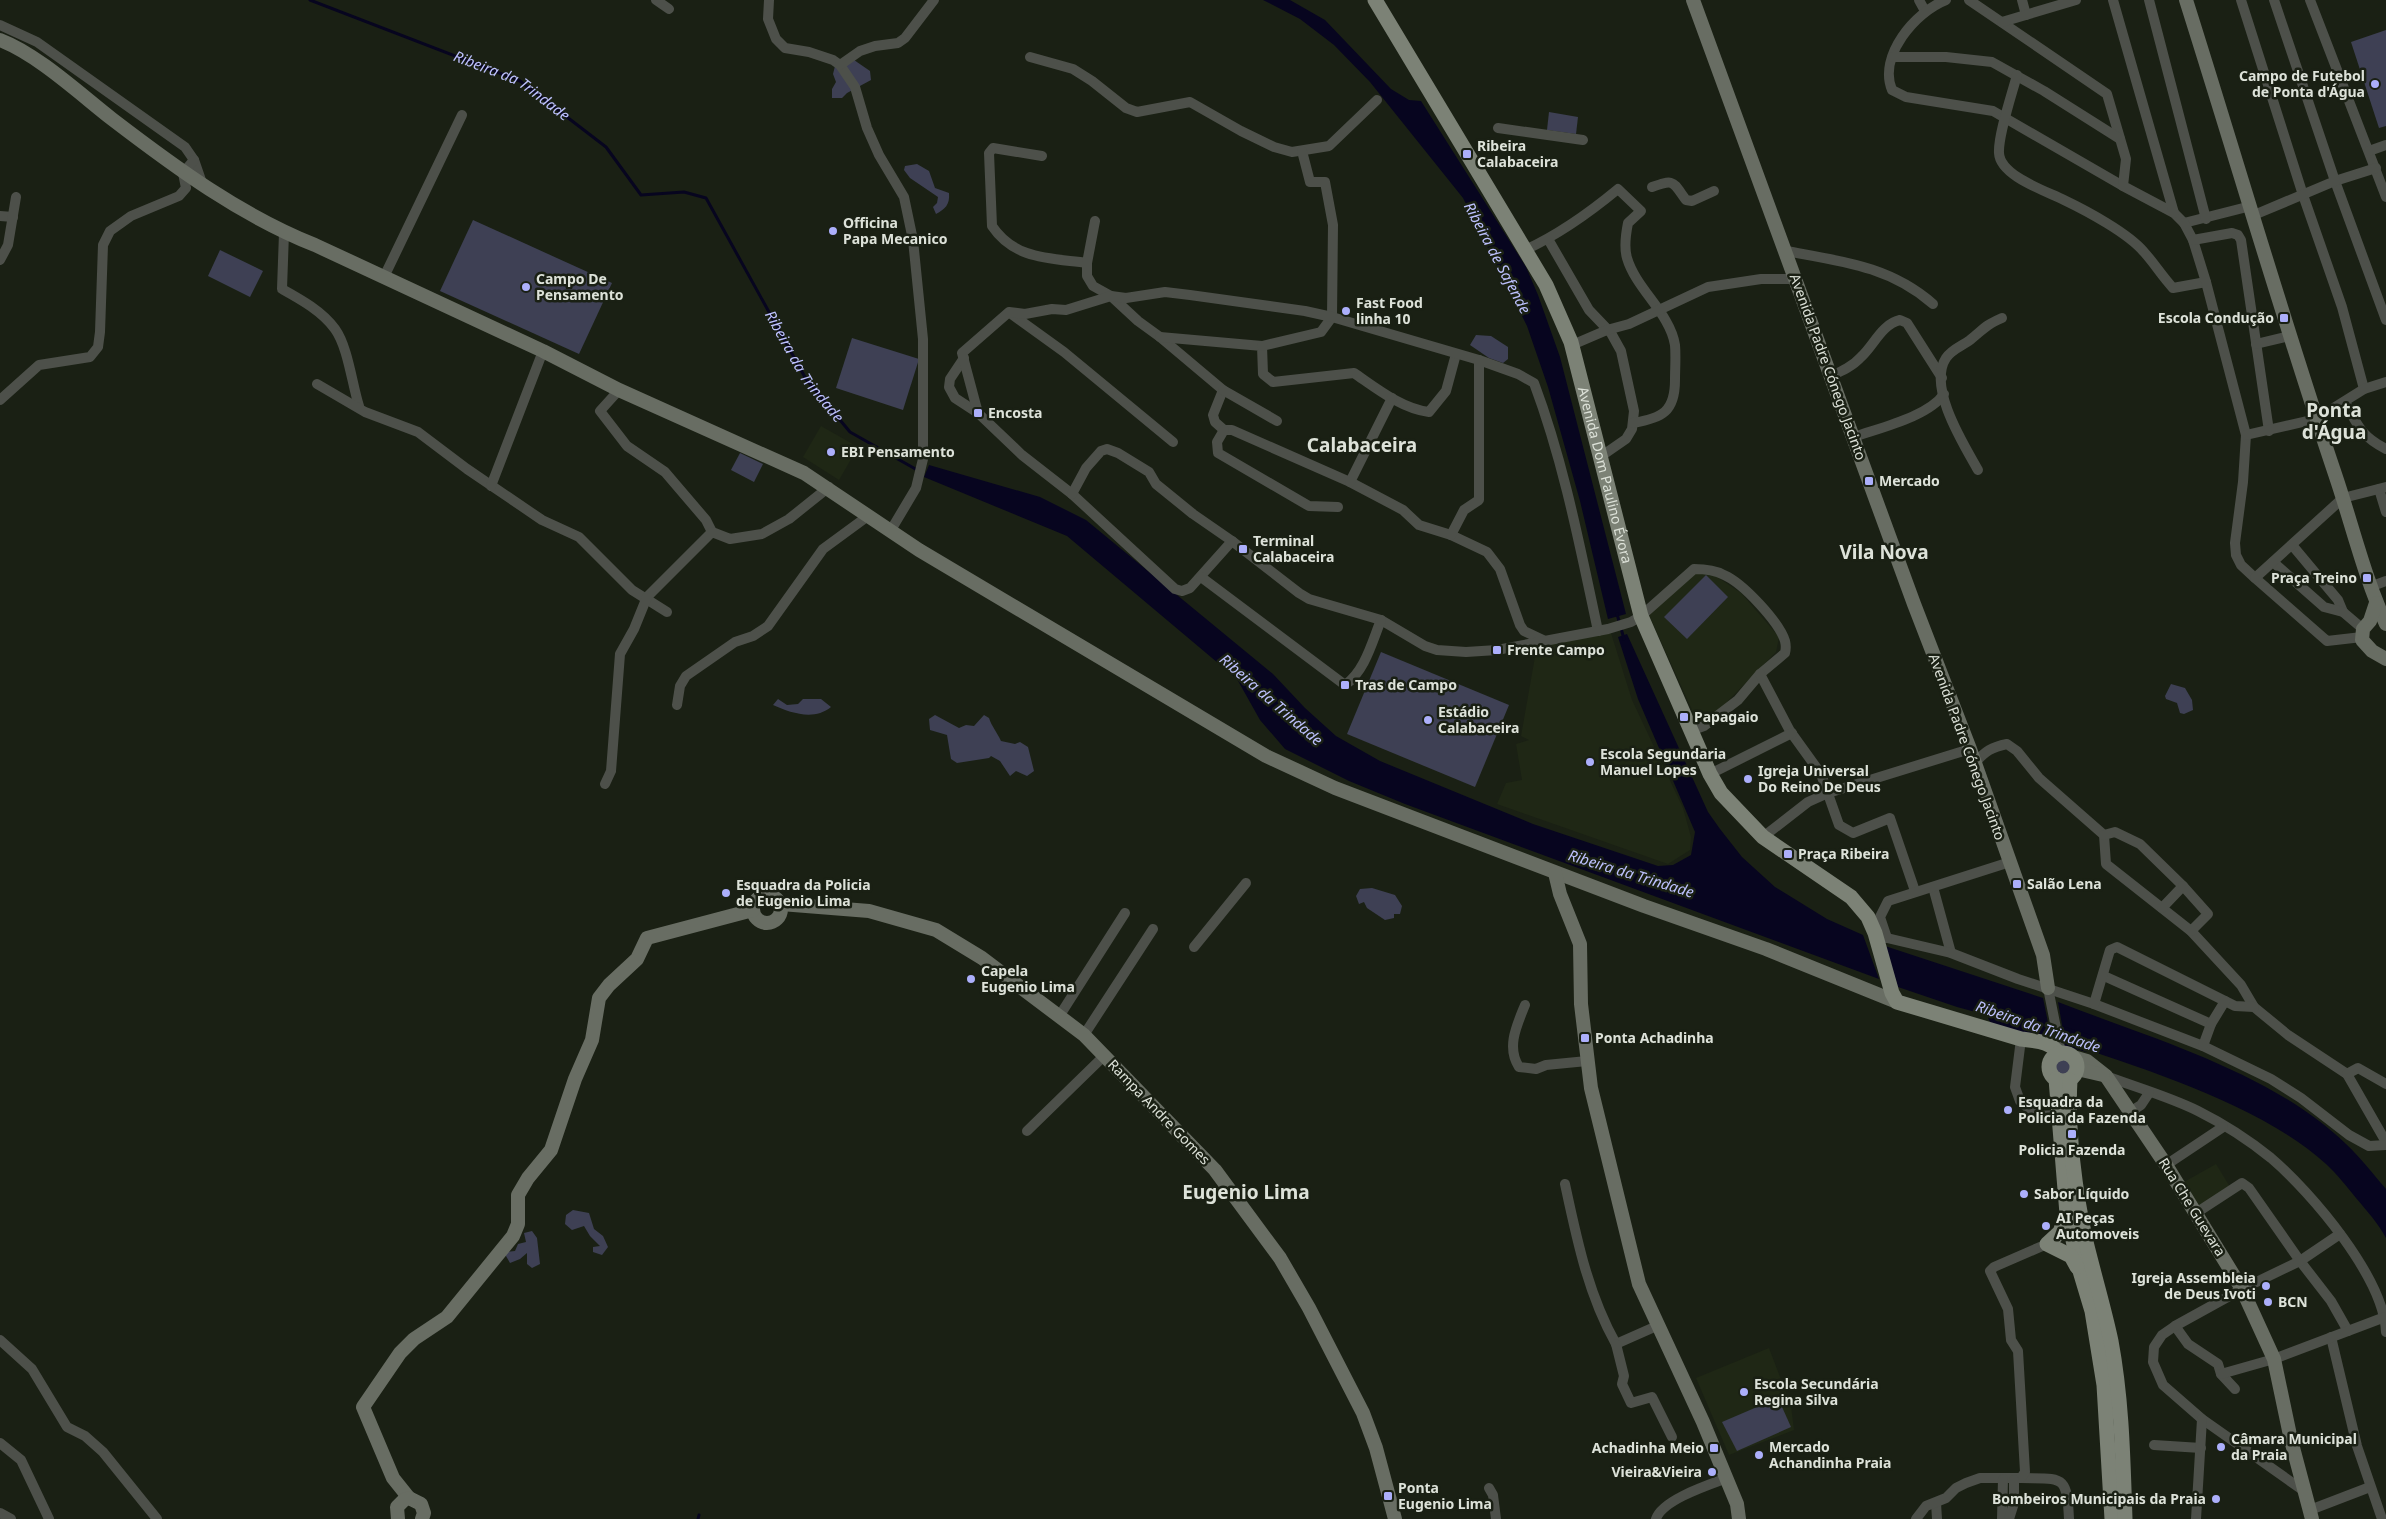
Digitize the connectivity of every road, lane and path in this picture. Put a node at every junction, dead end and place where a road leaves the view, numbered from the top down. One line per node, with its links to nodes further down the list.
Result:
1 (656, 0): 17 (street)
2 (768, 0): 25 (street)
3 (934, 0): 25 (street)
4 (1375, 0): 58 (main road, Avenida Dom Paulino Évora)
5 (1693, 0): 59 (street, Avenida Padre Cónego Jacinto)
6 (1918, 0): 18 (street)
7 (1946, 0): 18 (street)
8 (1970, 0): 20 (street)
9 (2022, 0): 19 (street)
10 (2076, 0): 19 (street)
11 (2113, 0): 49 (street)
12 (2149, 0): 52 (street)
13 (2186, 0): 48 (street)
14 (2241, 0): 45 (street)
15 (2274, 0): 40 (street)
16 (2310, 0): 35 (street)
17 (669, 9)
18 (1926, 12): 24 (street)
19 (2026, 15): 20 (street)
20 (2002, 22): 31 (street)
21 (0, 25): 37 (street)
22 (0, 40): 39 (street)
23 (1030, 57): 34 (street)
24 (1893, 57): 26 (street); 29 (street)
25 (840, 65): 115 (street)
26 (2018, 75): 29 (street); 31 (street)
27 (1377, 100): 34 (street)
28 (462, 115): 62 (street)
29 (2005, 118): 42 (street); 64 (street)
30 (1498, 128): 32 (street)
31 (2120, 139): 42 (street)
32 (1583, 140)
33 (2386, 145): 35 (street)
34 (1302, 151): 69 (street)
35 (2369, 151): 38 (street)
36 (1042, 156): 61 (street)
37 (194, 160): 39 (street); 41 (street)
38 (2376, 168): 40 (street); 47 (street)
39 (184, 173): 41 (street); 91 (street)
40 (2335, 181): 45 (street); 71 (street)
41 (203, 186): 55 (street)
42 (2123, 186): 49 (street)
43 (1652, 187): 44 (street)
44 (1714, 191)
45 (2303, 195): 48 (street); 88 (street)
46 (16, 197): 51 (street)
47 (2386, 197)
48 (2253, 210): 52 (street); 73 (street)
49 (2174, 213): 54 (street)
50 (0, 216): 51 (street)
51 (13, 216): 60 (street)
52 (2206, 218): 54 (street)
53 (1095, 221): 61 (street)
54 (2184, 222): 57 (street)
55 (284, 233): 62 (street); 93 (street)
56 (1548, 240): 58 (street); 67 (street); 72 (street)
57 (2193, 240): 64 (street); 75 (street)
58 (1525, 250): 76 (main road, Avenida Dom Paulino Évora)
59 (1786, 251): 63 (street, Avenida Padre Cónego Jacinto); 66 (street)
60 (0, 260)
61 (1087, 263): 65 (street)
62 (384, 277): 78 (street)
63 (1796, 279): 67 (street); 82 (street, Avenida Padre Cónego Jacinto)
64 (2206, 282): 100 (street)
65 (1111, 296): 68 (street); 69 (street); 74 (street)
66 (1933, 304)
67 (1658, 311): 72 (street); 97 (street)
68 (1009, 312): 80 (street); 102 (street)
69 (1332, 317): 77 (street); 79 (street)
70 (2002, 318): 83 (street)
71 (2386, 320)
72 (1607, 330): 76 (street); 97 (street)
73 (2290, 336): 75 (street); 95 (street)
74 (1160, 337): 77 (street); 87 (street)
75 (2256, 344): 99 (street)
76 (1572, 345): 104 (main road, Avenida Dom Paulino Évora)
77 (1262, 346): 90 (street)
78 (543, 351): 86 (street); 107 (street)
79 (1456, 354): 81 (street); 90 (street)
80 (964, 358): 94 (street); 94 (street)
81 (1479, 360): 117 (street); 133 (street)
82 (1831, 376): 83 (street); 101 (street, Avenida Padre Cónego Jacinto)
83 (1942, 378): 89 (street)
84 (2386, 382): 88 (street)
85 (317, 384): 93 (street)
86 (619, 390): 108 (street); 116 (street)
87 (1223, 390): 96 (street); 98 (street)
88 (2364, 390): 92 (street)
89 (1944, 394): 101 (street); 105 (street)
90 (1392, 398): 106 (street)
91 (0, 400)
92 (2345, 402): 95 (street); 103 (street)
93 (359, 406): 107 (street)
94 (978, 413): 110 (street)
95 (2316, 419): 99 (street); 111 (street)
96 (1277, 421)
97 (1633, 423): 104 (street)
98 (1224, 430): 106 (street); 112 (street)
99 (2269, 431): 100 (street)
100 (2246, 435): 122 (street)
101 (1854, 437): 140 (street, Avenida Padre Cónego Jacinto)
102 (1173, 442)
103 (2385, 451)
104 (1600, 457): 129 (main road, Avenida Dom Paulino Évora)
105 (1978, 470)
106 (1350, 482): 117 (street)
107 (491, 486): 125 (street)
108 (828, 487): 114 (street); 116 (street)
109 (2383, 488): 111 (street); 113 (street)
110 (1072, 494): 118 (street); 121 (street)
111 (2344, 498): 119 (street); 124 (street)
112 (1338, 507)
113 (2386, 512)
114 (868, 516): 115 (street); 137 (street)
115 (891, 530): 148 (street)
116 (712, 532): 125 (street)
117 (1451, 535): 134 (street)
118 (1232, 541): 121 (street); 130 (street)
119 (2292, 545): 120 (street); 128 (street)
120 (2273, 562): 122 (street); 128 (street)
121 (1201, 577): 130 (street)
122 (2255, 578): 132 (street)
123 (2386, 581): 124 (street)
124 (2370, 587): 126 (street)
125 (647, 597): 127 (street); 143 (street)
126 (2376, 603): 131 (street); 132 (street)
127 (668, 612)
128 (2344, 612): 132 (street)
129 (1636, 619): 133 (street); 136 (street); 138 (main road, Avenida Dom Paulino Évora)
130 (1381, 620): 134 (street)
131 (2386, 624): 132 (street)
132 (2365, 629): 135 (street)
133 (1603, 630): 134 (street)
134 (1543, 640)
135 (2386, 659)
136 (1760, 674): 138 (street); 139 (street)
137 (677, 705)
138 (1690, 732): 142 (main road, Avenida Dom Paulino Évora)
139 (1792, 733): 142 (street); 144 (street)
140 (1970, 748): 141 (street, Avenida Padre Cónego Jacinto); 144 (street)
141 (1975, 763): 145 (street); 147 (street, Avenida Padre Cónego Jacinto)
142 (1710, 774): 146 (main road, Avenida Dom Paulino Évora)
143 (605, 784)
144 (1828, 794): 146 (street); 152 (street)
145 (2104, 835): 150 (street); 154 (street)
146 (1763, 837): 159 (main road, Avenida Dom Paulino Évora)
147 (2010, 862): 151 (street); 163 (street, Avenida Padre Cónego Jacinto)
148 (1555, 873): 164 (street); 175 (street)
149 (1246, 883): 160 (street)
150 (2183, 886): 154 (street); 158 (street)
151 (1933, 887): 152 (street); 161 (street)
152 (1915, 892): 159 (street)
153 (781, 904): 155 (street); 155 (street); 169 (street, Rampa Andre Gomes)
154 (2162, 908): 158 (street)
155 (752, 910): 211 (street)
156 (1125, 913): 169 (street)
157 (1154, 929): 171 (street)
158 (2191, 931): 168 (street)
159 (1881, 935): 161 (street); 164 (main road, Avenida Dom Paulino Évora)
160 (1194, 947)
161 (1951, 953): 163 (street)
162 (2104, 976): 165 (street); 166 (street); 170 (street)
163 (2048, 988): 166 (street); 176 (street)
164 (1894, 997): 172 (main road)
165 (2226, 1001): 168 (street); 170 (street)
166 (2094, 1004): 173 (street)
167 (1525, 1005): 175 (street)
168 (2254, 1007): 177 (street)
169 (1060, 1015): 171 (street, Rampa Andre Gomes)
170 (2211, 1024): 173 (street)
171 (1084, 1035): 174 (street, Rampa Andre Gomes)
172 (2021, 1040): 176 (main road); 182 (street)
173 (2203, 1046): 185 (street)
174 (1104, 1056): 184 (street); 227 (street, Rampa Andre Gomes)
175 (1587, 1061): 196 (street)
176 (2063, 1062): 178 (street); 182 (main road); 237 (main road)
177 (2347, 1074): 179 (street); 185 (street)
178 (2106, 1076): 180 (street); 181 (street, Rua Che Guevara)
179 (2386, 1084)
180 (2150, 1093): 181 (street); 183 (street)
181 (2130, 1112): 186 (street, Rua Che Guevara)
182 (2058, 1115): 188 (main road)
183 (2223, 1127): 186 (street); 190 (street)
184 (1027, 1131)
185 (2386, 1143)
186 (2166, 1165): 189 (street, Rua Che Guevara)
187 (1565, 1184): 202 (street)
188 (2066, 1214): 191 (main road); 193 (main road)
189 (2196, 1214): 192 (street); 194 (street, Rua Che Guevara)
190 (2340, 1234): 192 (street); 195 (street)
191 (2047, 1244): 193 (main road); 214 (street)
192 (2300, 1261): 194 (street); 198 (street)
193 (2080, 1271): 236 (main road)
194 (2242, 1289): 197 (street); 203 (street, Rua Che Guevara)
195 (2385, 1317): 198 (street); 199 (street)
196 (1659, 1325): 202 (street); 212 (street)
197 (2175, 1326): 204 (street); 206 (street)
198 (2348, 1331): 200 (street)
199 (2386, 1332)
200 (2331, 1337): 203 (street); 215 (street)
201 (0, 1340): 226 (street)
202 (1616, 1344): 207 (street)
203 (2274, 1359): 204 (street); 217 (street, Rua Che Guevara)
204 (2221, 1374): 205 (street)
205 (2235, 1389)
206 (2202, 1419): 210 (street); 217 (street)
207 (1672, 1437)
208 (0, 1443): 225 (street)
209 (2154, 1445): 210 (street)
210 (2201, 1448): 238 (street)
211 (393, 1478): 218 (street); 222 (street)
212 (1727, 1478): 229 (street); 230 (street)
213 (2003, 1479): 214 (street); 219 (street); 233 (street)
214 (2017, 1479): 234 (street); 235 (street)
215 (2370, 1487): 221 (street); 239 (street)
216 (1489, 1488): 228 (street)
217 (2304, 1491): 221 (street, Rua Che Guevara)
218 (409, 1498): 222 (street); 223 (street)
219 (1936, 1503): 231 (street); 232 (street)
220 (0, 1513): 224 (street)
221 (2311, 1514)
222 (397, 1515)
223 (423, 1517)
224 (11, 1519)
225 (49, 1519)
226 (157, 1519)
227 (1395, 1519)
228 (1496, 1519)
229 (1656, 1519)
230 (1739, 1519)
231 (1916, 1519)
232 (1937, 1519)
233 (2002, 1519)
234 (2009, 1519)
235 (2069, 1519)
236 (2112, 1519)
237 (2125, 1519)
238 (2196, 1519)
239 (2382, 1519)

